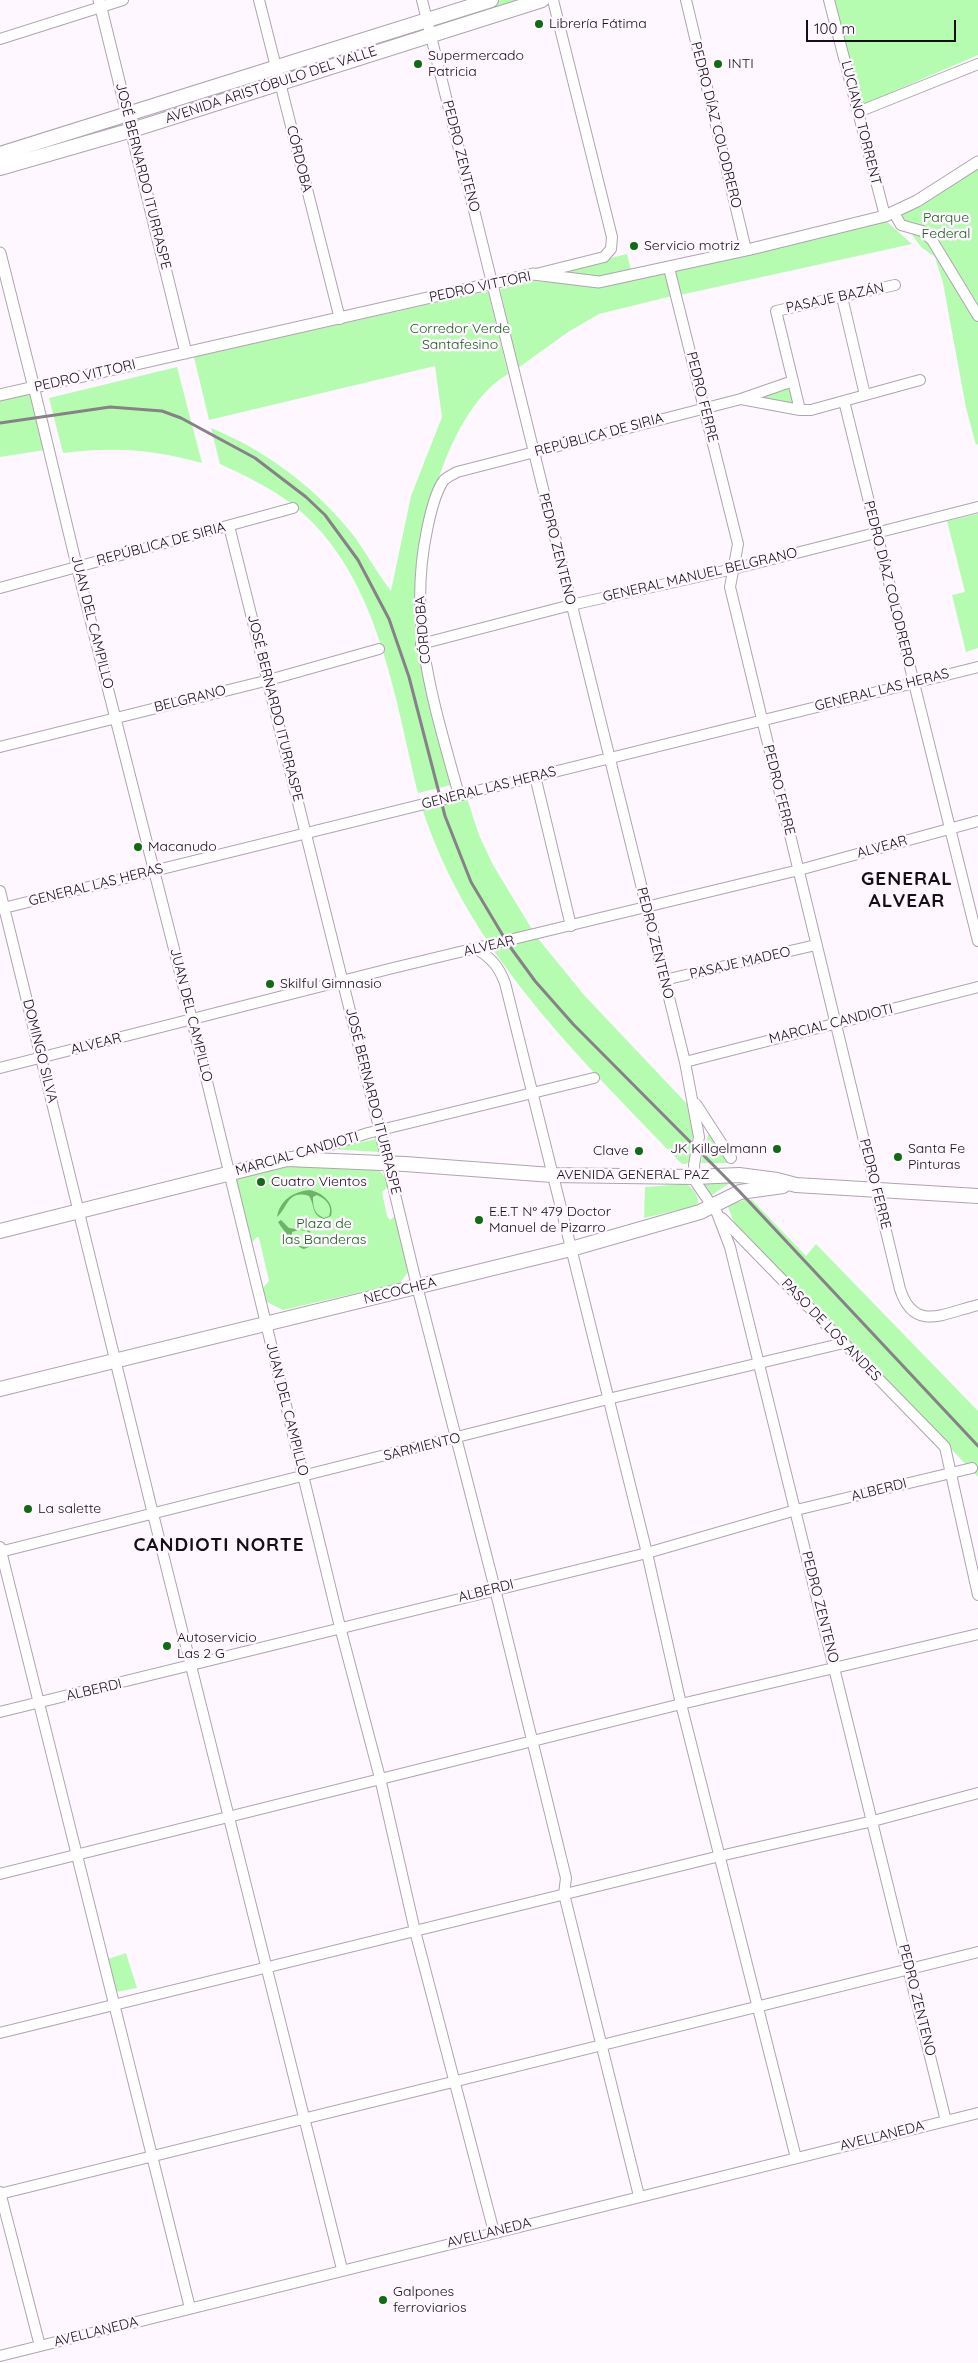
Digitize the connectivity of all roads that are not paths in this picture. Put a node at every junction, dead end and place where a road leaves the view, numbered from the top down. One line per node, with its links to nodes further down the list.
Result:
1 (123, 0): 9 (street)
2 (259, 0): 14 (street, CÓRDOBA)
3 (422, 0): 10 (street, PEDRO ZENTENO)
4 (491, 0): 10 (main road, AVENIDA ARISTÓBULO DEL VALLE)
5 (542, 0): 11 (main road, AVENIDA ARISTÓBULO DEL VALLE)
6 (553, 0): 26 (street)
7 (686, 0): 23 (street, PEDRO DÍAZ COLODRERO)
8 (829, 0): 16 (street, LUCIANO TORRENT)
9 (100, 4): 12 (street); 17 (street, JOSÉ BERNARDO ITURRASPE)
10 (427, 20): 11 (street, PEDRO ZENTENO); 14 (main road, AVENIDA ARISTÓBULO DEL VALLE)
11 (431, 34): 15 (main road, AVENIDA ARISTÓBULO DEL VALLE); 27 (street, PEDRO ZENTENO)
12 (0, 39)
13 (978, 64): 16 (street)
14 (276, 67): 15 (street, CÓRDOBA); 17 (main road, AVENIDA ARISTÓBULO DEL VALLE)
15 (279, 82): 18 (main road, AVENIDA ARISTÓBULO DEL VALLE); 32 (street, CÓRDOBA)
16 (858, 112): 22 (street, LUCIANO TORRENT)
17 (128, 114): 18 (street, JOSÉ BERNARDO ITURRASPE); 19 (main road, AVENIDA ARISTÓBULO DEL VALLE)
18 (132, 130): 21 (main road, AVENIDA ARISTÓBULO DEL VALLE); 33 (street, JOSÉ BERNARDO ITURRASPE)
19 (0, 154)
20 (978, 162): 22 (street, PEDRO VITTORI)
21 (0, 168)
22 (889, 215): 23 (street, PEDRO VITTORI); 31 (street)
23 (746, 250): 25 (street, PEDRO VITTORI)
24 (0, 253): 29 (street, JUAN DEL CAMPILLO)
25 (669, 268): 26 (street, PEDRO VITTORI); 41 (street, PEDRO FERRE)
26 (533, 274): 27 (street, PEDRO VITTORI)
27 (492, 284): 32 (street, PEDRO VITTORI); 43 (street, PEDRO ZENTENO)
28 (894, 285): 30 (street, PASAJE BAZÁN)
29 (5, 295): 36 (street, JUAN DEL CAMPILLO)
30 (842, 297): 35 (street, PASAJE BAZÁN); 38 (street)
31 (978, 316)
32 (340, 319): 33 (street, PEDRO VITTORI)
33 (186, 353): 36 (street, PEDRO VITTORI)
34 (920, 380): 38 (street, REPÚBLICA DE SIRIA)
35 (793, 381): 39 (street, REPÚBLICA DE SIRIA); 42 (street)
36 (34, 388): 37 (street, PEDRO VITTORI); 49 (street, JUAN DEL CAMPILLO)
37 (0, 395)
38 (865, 395): 40 (street, REPÚBLICA DE SIRIA)
39 (741, 399): 41 (street, REPÚBLICA DE SIRIA); 42 (street, REPÚBLICA DE SIRIA)
40 (844, 401): 42 (street, REPÚBLICA DE SIRIA); 48 (street, PEDRO DÍAZ COLODRERO)
41 (705, 408): 43 (street, REPÚBLICA DE SIRIA); 50 (street, PEDRO FERRE)
42 (800, 410)
43 (533, 452): 44 (street, REPÚBLICA DE SIRIA); 52 (street, PEDRO ZENTENO)
44 (457, 472): 53 (street, CÓRDOBA)
45 (978, 507): 48 (street, GENERAL MANUEL BELGRANO)
46 (293, 508): 47 (street, REPÚBLICA DE SIRIA)
47 (229, 526): 49 (street, REPÚBLICA DE SIRIA); 56 (street, JOSÉ BERNARDO ITURRASPE)
48 (877, 533): 50 (street, GENERAL MANUEL BELGRANO); 57 (street, PEDRO DÍAZ COLODRERO)
49 (77, 566): 51 (street, REPÚBLICA DE SIRIA); 58 (street, JUAN DEL CAMPILLO)
50 (734, 568): 52 (street, GENERAL MANUEL BELGRANO); 59 (street, PEDRO FERRE)
51 (0, 588)
52 (571, 605): 53 (street, GENERAL MANUEL BELGRANO); 61 (street, PEDRO ZENTENO)
53 (421, 644): 63 (street, CÓRDOBA)
54 (379, 649): 56 (street, BELGRANO)
55 (978, 666): 57 (street, GENERAL LAS HERAS)
56 (269, 680): 58 (street, BELGRANO); 66 (street, JOSÉ BERNARDO ITURRASPE)
57 (914, 682): 59 (street, GENERAL LAS HERAS); 65 (street, PEDRO DÍAZ COLODRERO)
58 (116, 718): 60 (street, BELGRANO); 67 (street, JUAN DEL CAMPILLO)
59 (762, 720): 61 (street, GENERAL LAS HERAS); 68 (street, PEDRO FERRE)
60 (0, 747)
61 (608, 758): 62 (street, GENERAL LAS HERAS); 70 (street, PEDRO ZENTENO)
62 (535, 776): 63 (street, GENERAL LAS HERAS); 72 (street)
63 (459, 795): 66 (street, GENERAL LAS HERAS)
64 (978, 821): 65 (street, ALVEAR)
65 (950, 828): 68 (street, ALVEAR); 73 (street, PEDRO DÍAZ COLODRERO)
66 (306, 833): 67 (street, GENERAL LAS HERAS); 77 (street, JOSÉ BERNARDO ITURRASPE)
67 (154, 870): 71 (street, GENERAL LAS HERAS); 79 (street, JUAN DEL CAMPILLO)
68 (799, 870): 70 (street, ALVEAR); 74 (street, PEDRO FERRE)
69 (0, 891): 71 (street, DOMINGO SILVA)
70 (646, 907): 72 (street, ALVEAR); 76 (street, PEDRO ZENTENO)
71 (2, 908): 81 (street, DOMINGO SILVA)
72 (571, 926): 75 (street, ALVEAR)
73 (978, 941)
74 (816, 945): 76 (street, PASAJE MADEO); 80 (street, PEDRO FERRE)
75 (476, 949): 77 (street, ALVEAR); 85 (street)
76 (664, 980): 82 (street, PEDRO ZENTENO)
77 (344, 982): 79 (street, ALVEAR); 87 (street, JOSÉ BERNARDO ITURRASPE)
78 (978, 987): 80 (street, MARCIAL CANDIOTI)
79 (192, 1020): 81 (street, ALVEAR); 91 (street, JUAN DEL CAMPILLO)
80 (835, 1022): 82 (street, MARCIAL CANDIOTI); 95 (street, PEDRO FERRE)
81 (43, 1058): 83 (street, ALVEAR); 98 (street, DOMINGO SILVA)
82 (685, 1062): 86 (street, PEDRO ZENTENO)
83 (0, 1068)
84 (594, 1078): 85 (street, MARCIAL CANDIOTI)
85 (532, 1092): 87 (street, MARCIAL CANDIOTI); 92 (street)
86 (693, 1099): 88 (street, PEDRO ZENTENO); 93 (street, PEDRO ZENTENO)
87 (380, 1131): 89 (street, MARCIAL CANDIOTI); 90 (street, JOSÉ BERNARDO ITURRASPE)
88 (731, 1158)
89 (287, 1159): 90 (main road, AVENIDA GENERAL PAZ); 91 (main road, MARCIAL CANDIOTI)
90 (388, 1164): 92 (main road, AVENIDA GENERAL PAZ); 101 (street, JOSÉ BERNARDO ITURRASPE)
91 (230, 1173): 98 (main road, MARCIAL CANDIOTI); 103 (street, JUAN DEL CAMPILLO)
92 (552, 1175): 93 (main road, AVENIDA GENERAL PAZ); 100 (street)
93 (694, 1177): 94 (main road, AVENIDA GENERAL PAZ); 97 (street, PEDRO ZENTENO)
94 (796, 1185): 95 (main road, AVENIDA GENERAL PAZ); 97 (main road, NECOCHEA)
95 (877, 1190): 96 (main road, AVENIDA GENERAL PAZ); 102 (street, PEDRO FERRE)
96 (978, 1196)
97 (715, 1209): 100 (main road, NECOCHEA); 104 (street, PASO DE LOS ANDES); 106 (street, PEDRO ZENTENO)
98 (80, 1211): 99 (main road, MARCIAL CANDIOTI); 105 (street, DOMINGO SILVA)
99 (0, 1230)
100 (570, 1249): 101 (main road, NECOCHEA); 108 (street)
101 (416, 1286): 103 (main road, NECOCHEA); 109 (street, JOSÉ BERNARDO ITURRASPE)
102 (978, 1305)
103 (266, 1325): 105 (main road, NECOCHEA); 112 (street, JUAN DEL CAMPILLO)
104 (844, 1343): 106 (street, SARMIENTO); 111 (street, PASO DE LOS ANDES)
105 (115, 1361): 107 (main road, NECOCHEA); 114 (street, DOMINGO SILVA)
106 (758, 1363): 108 (street, SARMIENTO); 113 (street, PEDRO ZENTENO)
107 (0, 1389)
108 (608, 1399): 109 (street, SARMIENTO); 116 (street)
109 (456, 1438): 112 (street, SARMIENTO); 117 (street, JOSÉ BERNARDO ITURRASPE)
110 (972, 1468): 111 (street, ALBERDI)
111 (951, 1472): 113 (street, ALBERDI); 118 (street)
112 (304, 1476): 114 (street, SARMIENTO); 119 (street, JUAN DEL CAMPILLO)
113 (796, 1510): 116 (street, ALBERDI); 122 (street, PEDRO ZENTENO)
114 (152, 1514): 115 (street, SARMIENTO); 121 (street, DOMINGO SILVA)
115 (0, 1550): 123 (street)
116 (647, 1553): 117 (street, ALBERDI); 124 (street)
117 (495, 1589): 119 (street, ALBERDI); 126 (street, JOSÉ BERNARDO ITURRASPE)
118 (978, 1595)
119 (340, 1627): 121 (street, ALBERDI); 127 (street, JUAN DEL CAMPILLO)
120 (978, 1634): 122 (street)
121 (191, 1666): 123 (street, ALBERDI); 129 (street, DOMINGO SILVA)
122 (834, 1667): 124 (street); 130 (street, PEDRO ZENTENO)
123 (39, 1703): 125 (street, ALBERDI); 131 (street)
124 (681, 1704): 126 (street); 132 (street)
125 (0, 1712)
126 (531, 1742): 127 (street); 134 (street, JOSÉ BERNARDO ITURRASPE)
127 (380, 1778): 129 (street); 135 (street, JUAN DEL CAMPILLO)
128 (978, 1793): 130 (street)
129 (230, 1817): 131 (street); 138 (street, DOMINGO SILVA)
130 (873, 1821): 132 (street); 137 (street, PEDRO ZENTENO)
131 (77, 1854): 133 (street); 139 (street)
132 (720, 1856): 134 (street); 140 (street)
133 (0, 1874)
134 (564, 1894): 135 (street); 142 (street, JOSÉ BERNARDO ITURRASPE)
135 (415, 1931): 138 (street); 143 (street, JUAN DEL CAMPILLO)
136 (978, 1952): 137 (street)
137 (909, 1968): 140 (street); 146 (street, PEDRO ZENTENO)
138 (268, 1969): 139 (street); 145 (street, DOMINGO SILVA)
139 (114, 2004): 141 (street); 147 (street)
140 (758, 2008): 142 (street); 148 (street)
141 (0, 2033)
142 (601, 2046): 143 (street); 150 (street)
143 (455, 2081): 145 (street); 151 (street, JUAN DEL CAMPILLO)
144 (978, 2113): 146 (street, AVELLANEDA)
145 (304, 2118): 147 (street); 152 (street, DOMINGO SILVA)
146 (946, 2121): 148 (street, AVELLANEDA)
147 (152, 2157): 149 (street); 153 (street)
148 (796, 2158): 150 (street, AVELLANEDA)
149 (0, 2193): 154 (street)
150 (639, 2196): 151 (street, AVELLANEDA)
151 (494, 2232): 152 (street, AVELLANEDA)
152 (342, 2269): 153 (street, AVELLANEDA)
153 (190, 2308): 154 (street, AVELLANEDA)
154 (40, 2346): 155 (street, AVELLANEDA)
155 (0, 2356)

